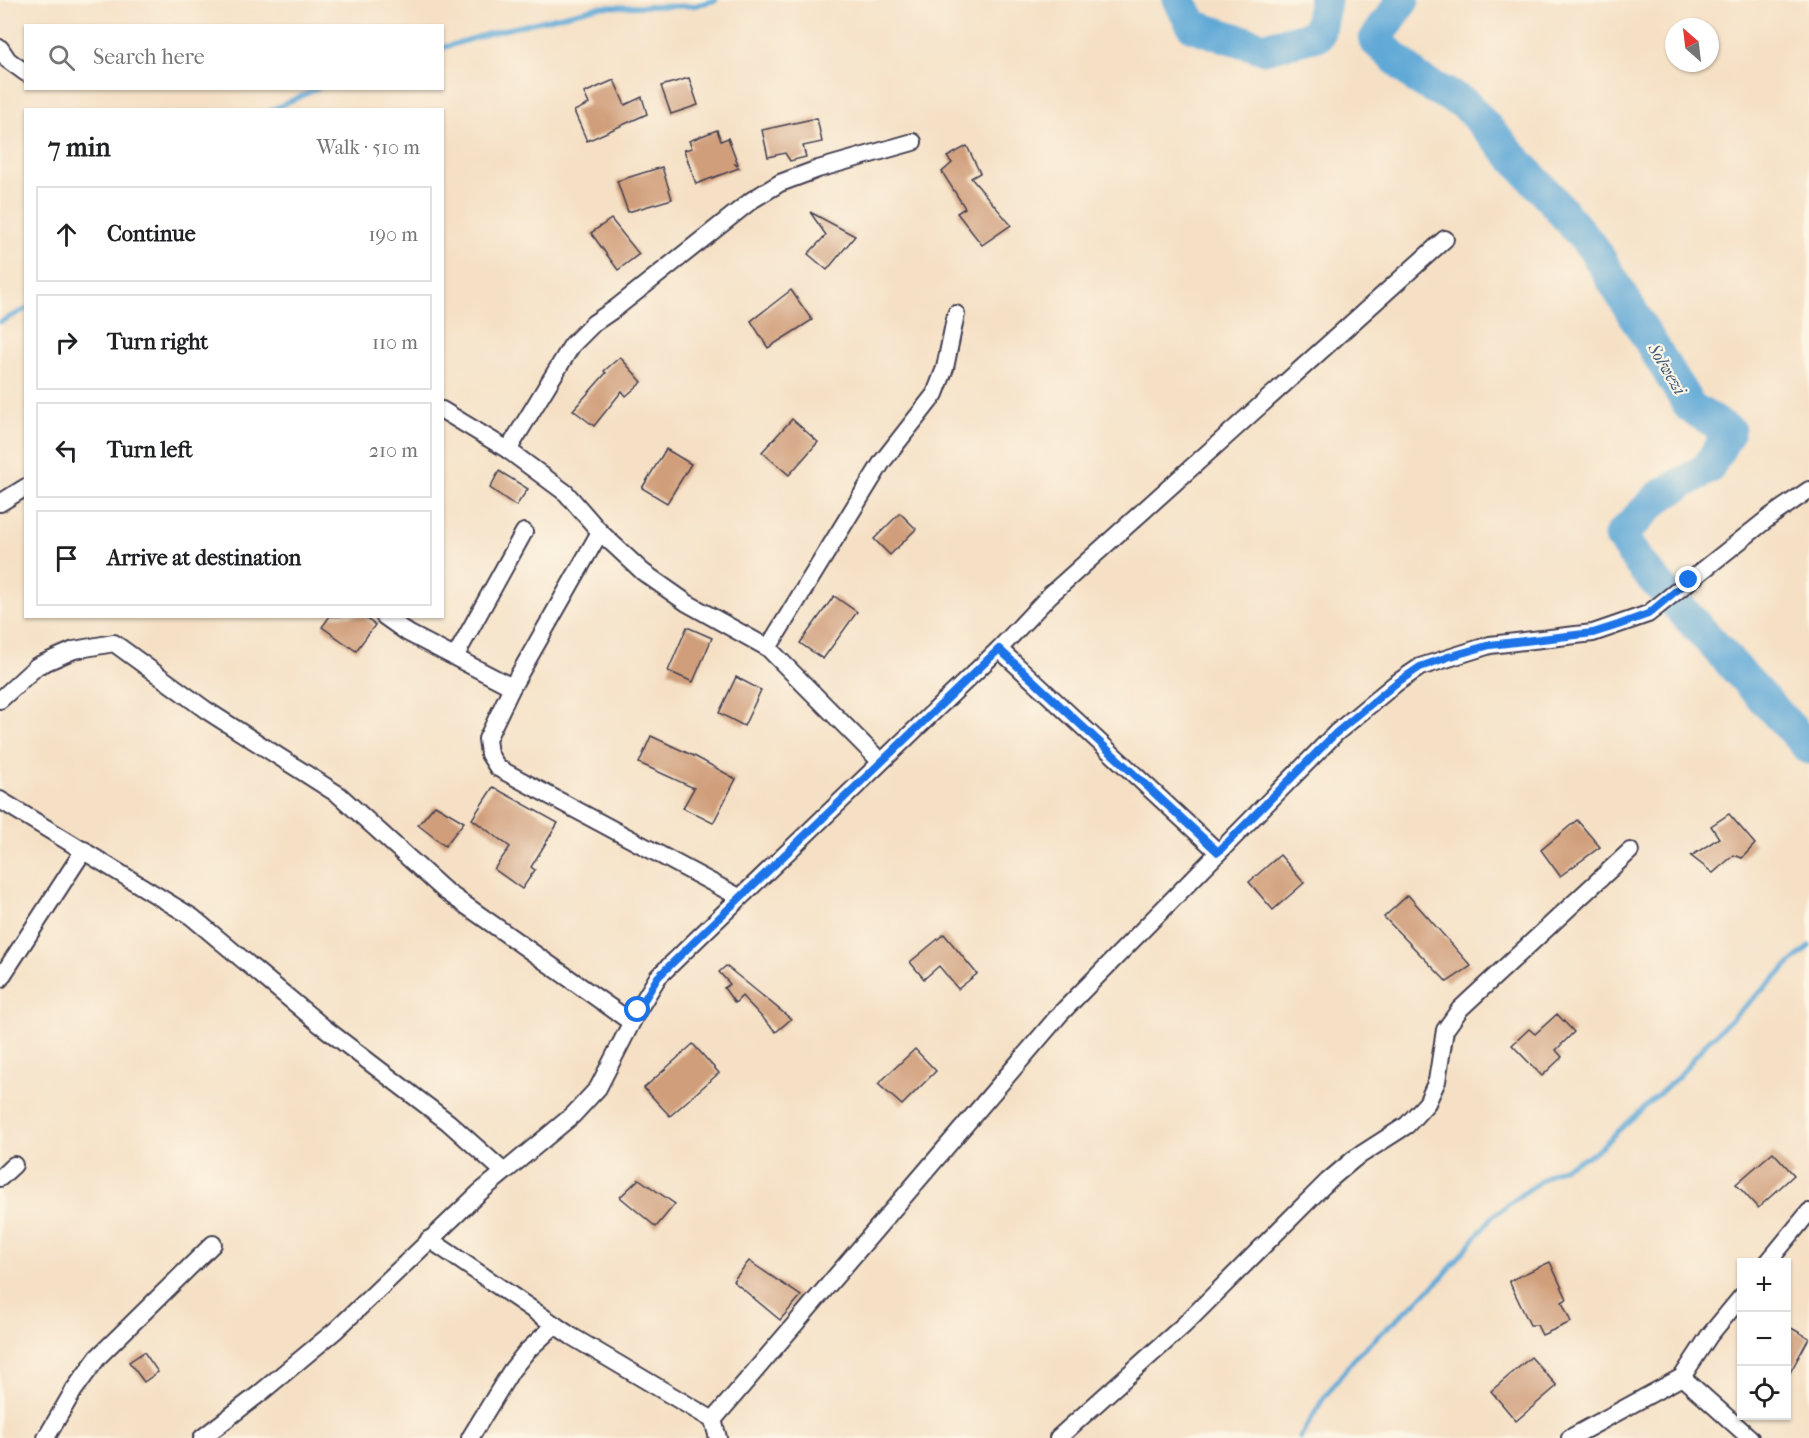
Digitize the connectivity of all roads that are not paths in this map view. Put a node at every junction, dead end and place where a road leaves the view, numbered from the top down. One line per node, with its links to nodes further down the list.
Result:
1 (0, 48): 2 (street)
2 (24, 72)
3 (913, 142): 7 (street)
4 (1445, 239): 15 (street)
5 (956, 314): 14 (street)
6 (444, 411): 7 (street)
7 (508, 450): 12 (street)
8 (24, 488): 10 (street)
9 (1809, 490): 23 (street)
10 (0, 503)
11 (524, 532): 16 (street)
12 (600, 532): 14 (street); 17 (street)
13 (387, 618): 16 (street)
14 (768, 648): 19 (street)
15 (999, 649): 19 (street); 23 (street)
16 (455, 657): 17 (street)
17 (512, 687): 24 (street)
18 (0, 700): 26 (street)
19 (880, 762): 24 (street)
20 (0, 800): 21 (street)
21 (84, 850): 25 (street); 28 (street)
22 (1630, 851): 42 (street)
23 (1218, 852): 37 (street)
24 (739, 897): 26 (street)
25 (0, 979)
26 (632, 1022): 28 (street)
27 (14, 1164): 29 (street)
28 (504, 1172): 31 (street)
29 (0, 1178)
30 (1809, 1212): 33 (street)
31 (429, 1239): 35 (street); 39 (street)
32 (213, 1244): 38 (street)
33 (1772, 1258)
34 (1737, 1302): 36 (street)
35 (555, 1325): 37 (street); 40 (street)
36 (1682, 1377): 43 (street); 44 (street)
37 (712, 1420): 41 (street)
38 (46, 1438)
39 (202, 1438)
40 (470, 1438)
41 (718, 1438)
42 (1058, 1438)
43 (1570, 1438)
44 (1750, 1438)

